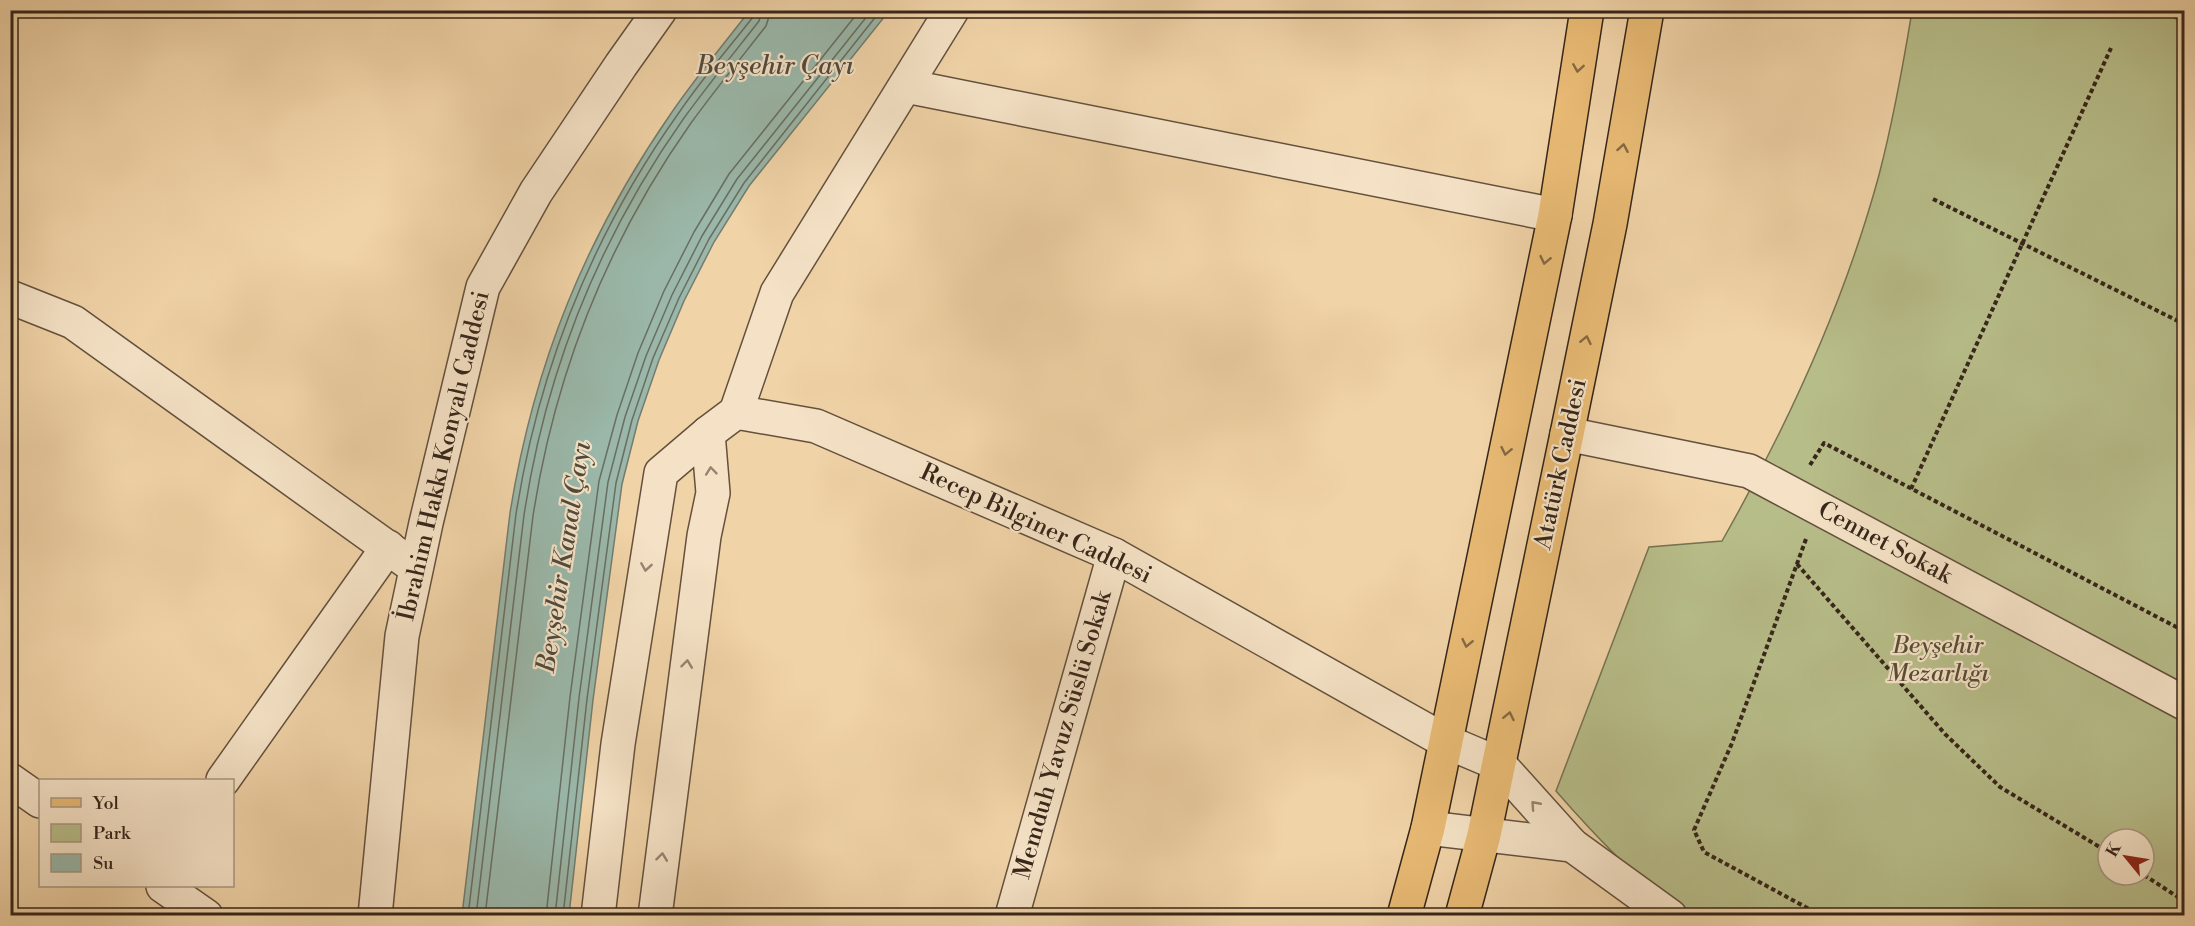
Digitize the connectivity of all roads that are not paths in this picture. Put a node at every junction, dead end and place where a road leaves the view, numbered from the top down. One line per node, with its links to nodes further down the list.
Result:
1 (660, 10): 13 (street, İbrahim Hakkı Konyalı Caddesi)
2 (952, 10): 5 (street)
3 (1587, 10): 6 (main road, one-way to 6)
4 (1647, 10): 10 (main road, Atatürk Caddesi, one-way to 4)
5 (906, 86): 6 (street); 8 (street)
6 (1555, 215): 15 (main road, one-way to 15)
7 (10, 297): 11 (street)
8 (736, 412): 9 (street); 12 (street, Recep Bilginer Caddesi)
9 (708, 433): 26 (street, one-way to 26); 27 (street, one-way to 9)
10 (1567, 434): 14 (street, Cennet Sokak); 16 (main road, Atatürk Caddesi, one-way to 10)
11 (388, 547): 13 (street); 17 (street)
12 (1114, 555): 15 (street, Recep Bilginer Caddesi); 28 (street, Memduh Yavuz Süslü Sokak)
13 (416, 567): 25 (street, İbrahim Hakkı Konyalı Caddesi)
14 (2184, 703)
15 (1447, 742): 16 (street, Recep Bilginer Caddesi); 20 (main road)
16 (1499, 764): 21 (main road, Atatürk Caddesi); 22 (street, one-way to 16)
17 (224, 779)
18 (10, 780): 19 (street)
19 (39, 800)
20 (1428, 828): 21 (street); 29 (main road)
21 (1484, 835): 22 (street); 30 (main road, Atatürk Caddesi)
22 (1572, 845): 31 (street)
23 (166, 887): 24 (street)
24 (206, 915)
25 (375, 915)
26 (598, 915)
27 (655, 915)
28 (1012, 915)
29 (1404, 915)
30 (1462, 915)
31 (1670, 915)

